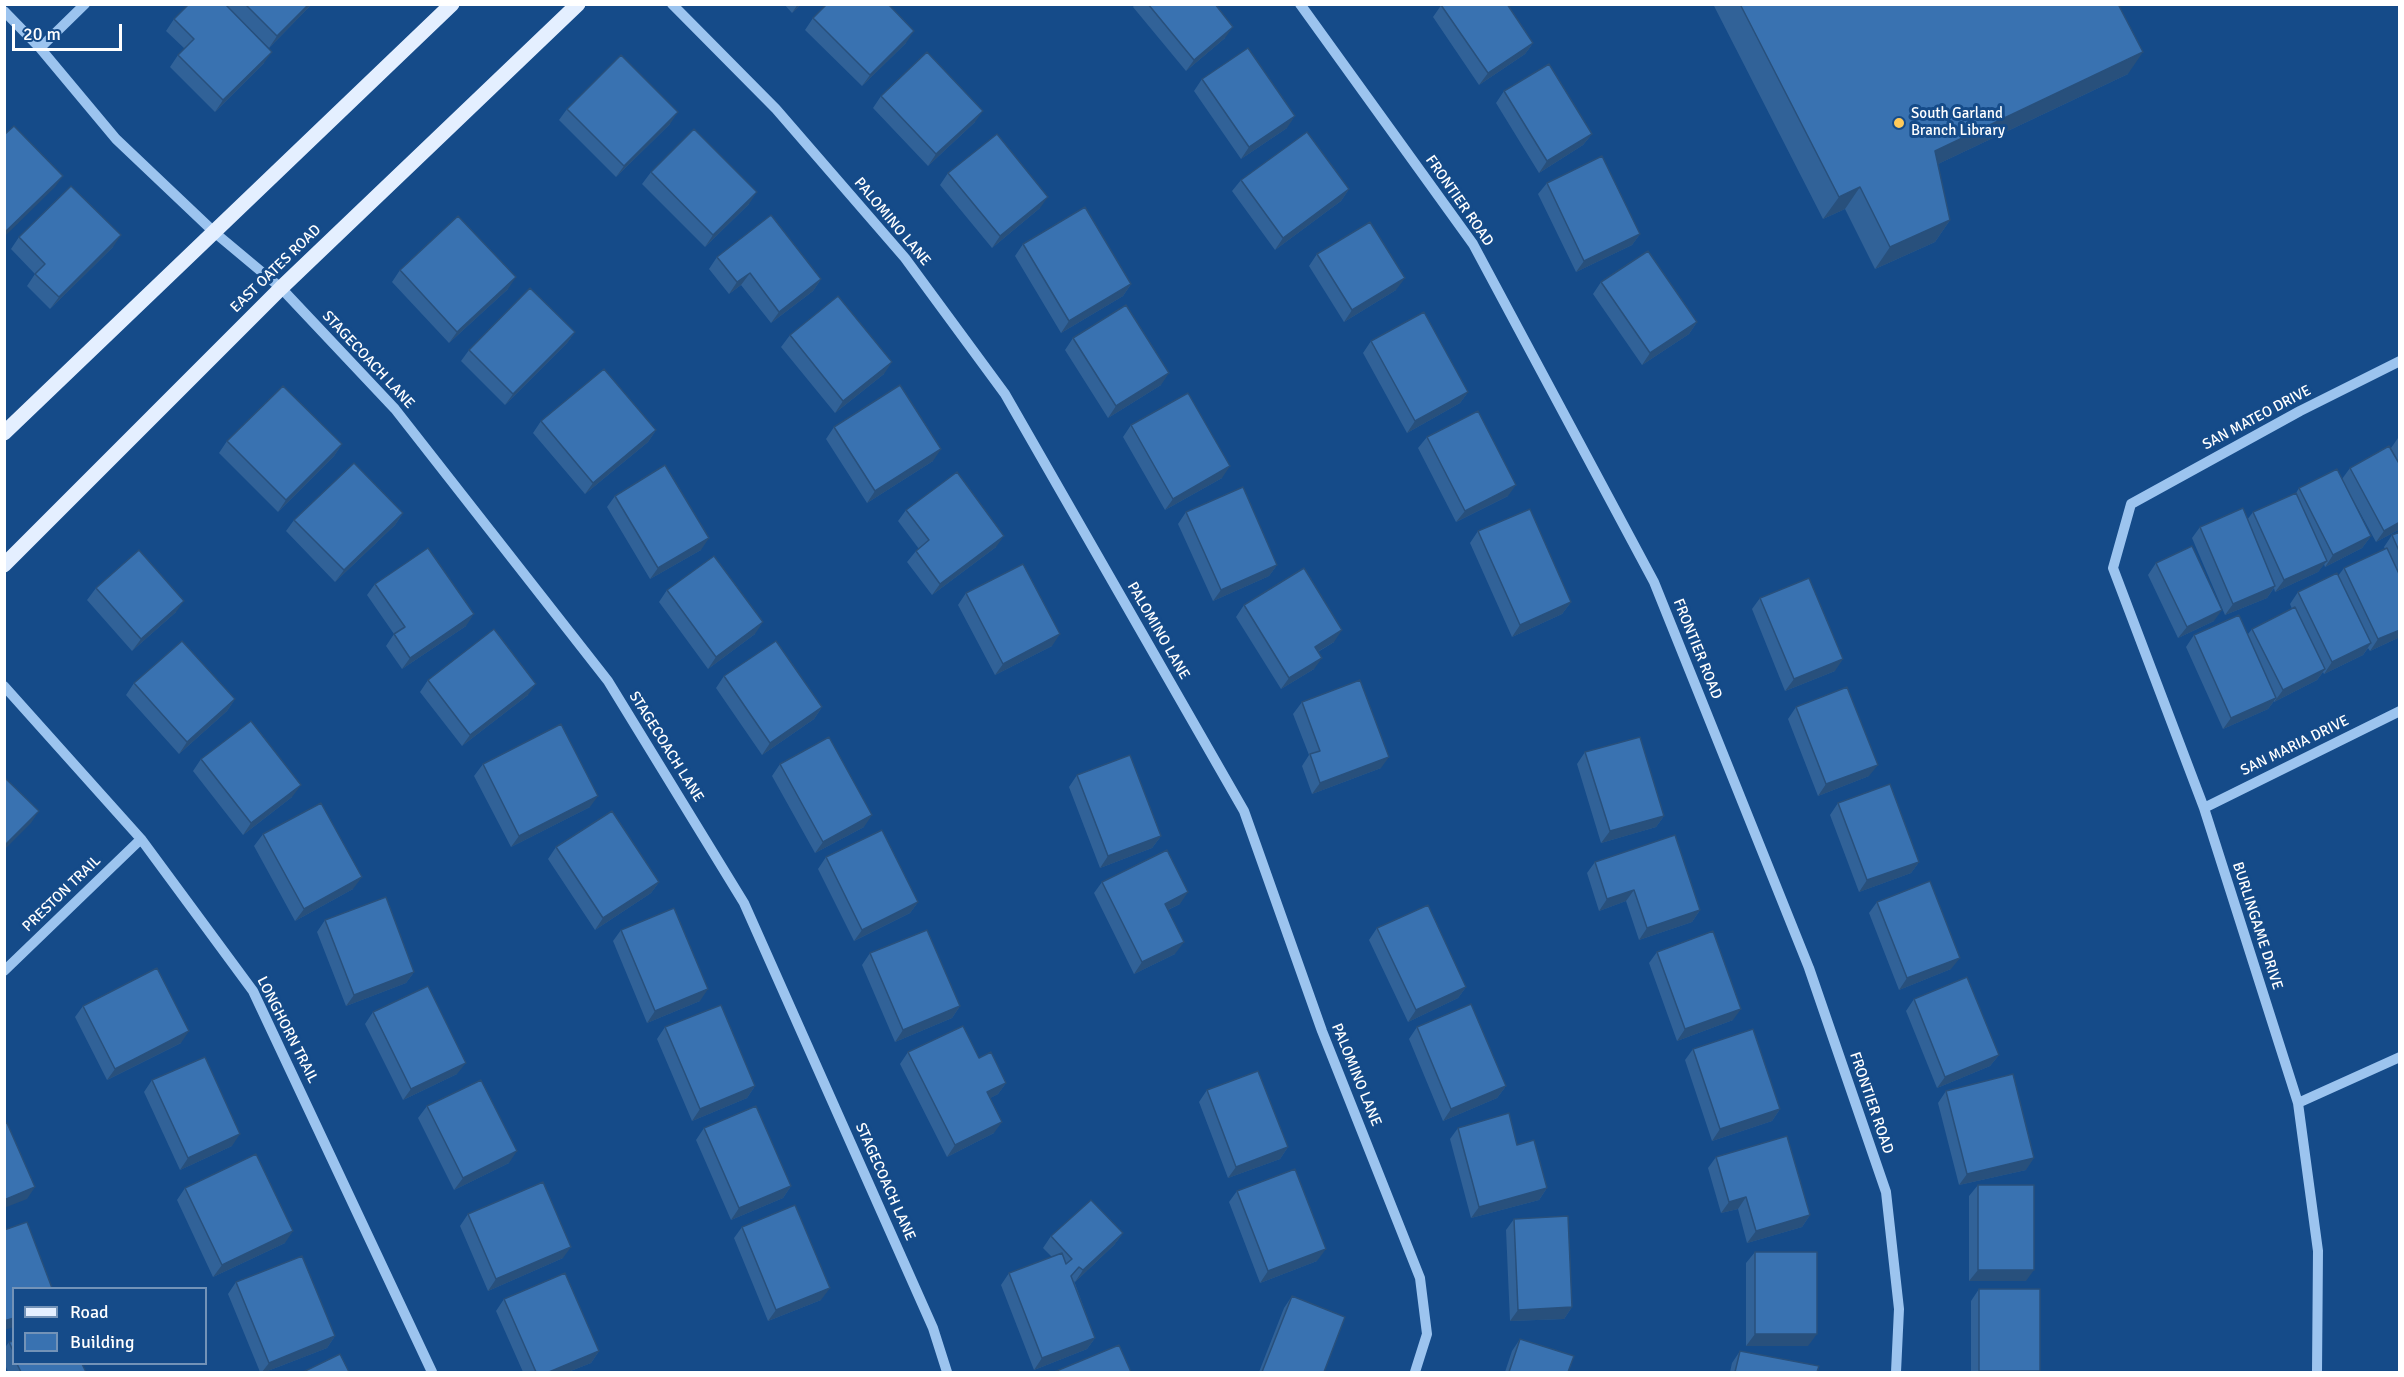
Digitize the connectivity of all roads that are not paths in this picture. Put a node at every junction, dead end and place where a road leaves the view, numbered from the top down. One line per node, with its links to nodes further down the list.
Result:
1 (85, 4): 7 (street)
2 (452, 4): 8 (main road)
3 (578, 4): 9 (main road, EAST OATES ROAD)
4 (672, 4): 23 (street, PALOMINO LANE)
5 (1300, 4): 24 (street, FRONTIER ROAD)
6 (4, 11): 7 (street, STAGECOACH LANE)
7 (40, 48): 8 (street, STAGECOACH LANE)
8 (214, 232): 9 (street, STAGECOACH LANE); 11 (main road)
9 (281, 288): 13 (main road, EAST OATES ROAD); 22 (street, STAGECOACH LANE)
10 (2400, 361): 12 (street, SAN MATEO DRIVE)
11 (4, 433)
12 (2131, 504): 16 (street, BURLINGAME DRIVE)
13 (4, 565)
14 (4, 686): 17 (street, LONGHORN TRAIL)
15 (2400, 711): 16 (street, SAN MARIA DRIVE)
16 (2204, 808): 20 (street, BURLINGAME DRIVE)
17 (141, 839): 18 (street, PRESTON TRAIL); 21 (street, LONGHORN TRAIL)
18 (4, 971)
19 (2400, 1057): 20 (street)
20 (2298, 1103): 25 (street, BURLINGAME DRIVE)
21 (432, 1372)
22 (947, 1372)
23 (1415, 1372)
24 (1896, 1372)
25 (2317, 1372)

